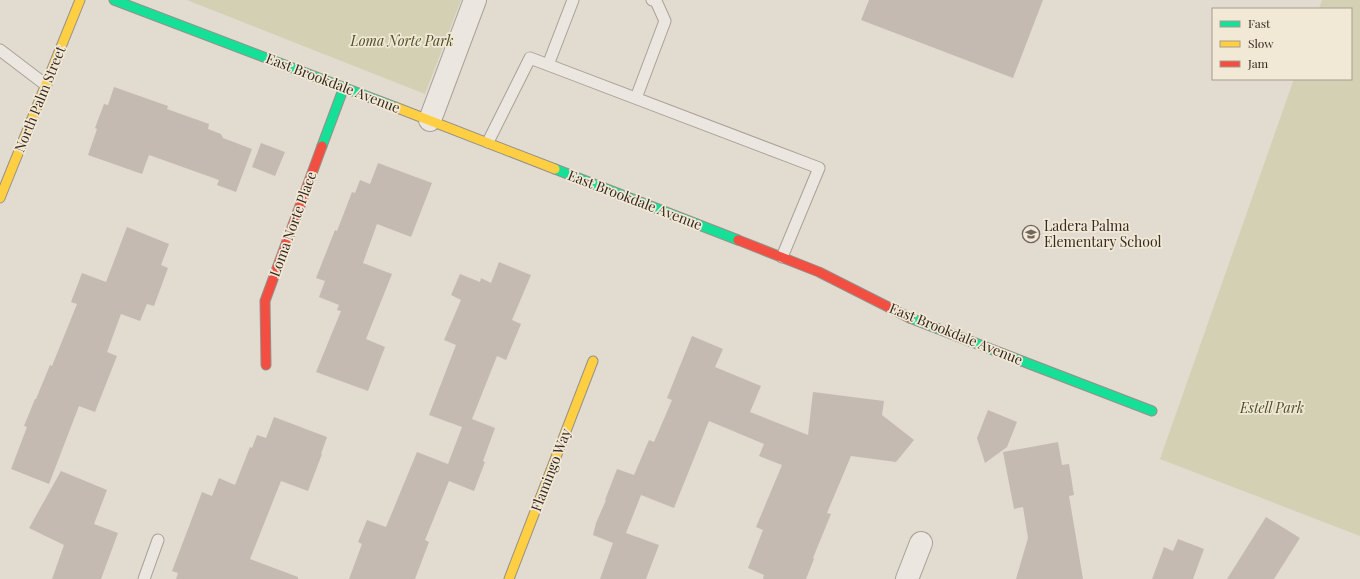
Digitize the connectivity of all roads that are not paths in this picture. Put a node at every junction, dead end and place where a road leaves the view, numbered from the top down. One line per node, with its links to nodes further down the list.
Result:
1 (80, 0): 8 (street, North Palm Street)
2 (114, 0): 9 (street, East Brookdale Avenue)
3 (475, 0): 11 (street)
4 (573, 0): 7 (lane)
5 (652, 0): 10 (lane)
6 (0, 50): 8 (lane)
7 (548, 65): 10 (lane); 12 (lane)
8 (46, 85): 13 (street, North Palm Street)
9 (344, 87): 11 (street, East Brookdale Avenue); 16 (street, Loma Norte Place)
10 (636, 98): 14 (lane)
11 (430, 120): 12 (street, East Brookdale Avenue)
12 (488, 142): 14 (street, East Brookdale Avenue)
13 (0, 198)
14 (782, 257): 17 (street, East Brookdale Avenue)
15 (593, 361): 21 (street, Flamingo Way)
16 (266, 365)
17 (1152, 411)
18 (158, 540): 20 (lane)
19 (920, 544): 22 (street)
20 (144, 579)
21 (509, 579)
22 (907, 579)

